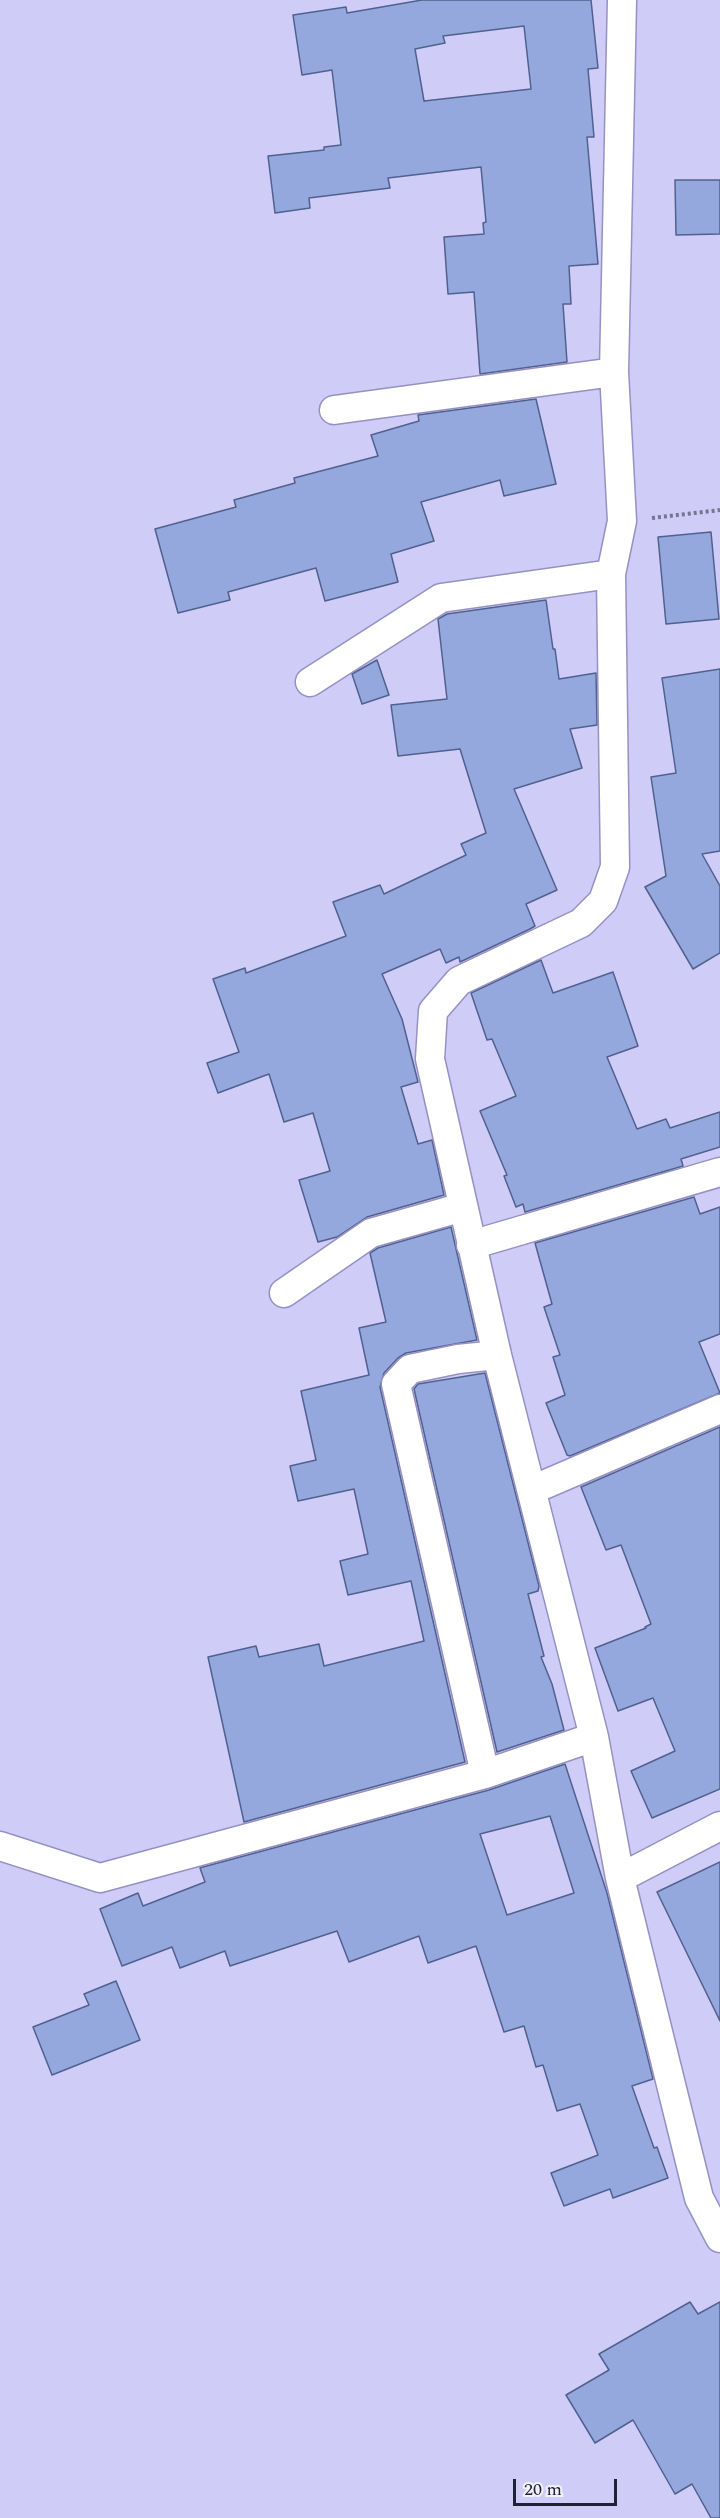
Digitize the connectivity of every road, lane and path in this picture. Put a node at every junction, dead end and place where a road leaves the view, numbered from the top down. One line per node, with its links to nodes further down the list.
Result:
1 (622, 0): 2 (street)
2 (614, 372): 3 (street); 5 (street)
3 (334, 410)
4 (720, 510): 5 (path)
5 (622, 521): 6 (street)
6 (611, 574): 7 (street); 9 (street)
7 (310, 682)
8 (720, 1172): 10 (street)
9 (463, 1207): 10 (street); 11 (street)
10 (471, 1245): 12 (street)
11 (284, 1293)
12 (497, 1355): 14 (street); 16 (street)
13 (720, 1409): 14 (street)
14 (532, 1490): 15 (street)
15 (594, 1737): 16 (street); 19 (street)
16 (485, 1774): 18 (street)
17 (720, 1826): 19 (street)
18 (0, 1846)
19 (620, 1878): 20 (street)
20 (720, 2238)

